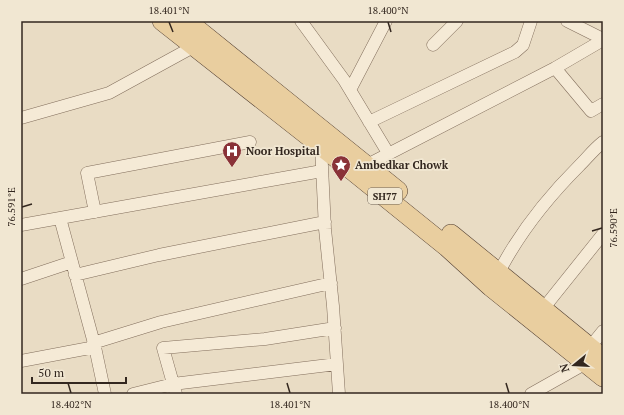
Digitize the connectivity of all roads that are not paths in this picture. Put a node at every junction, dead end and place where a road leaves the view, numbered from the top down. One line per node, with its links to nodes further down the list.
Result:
1 (162, 21): 10 (main road, SH77)
2 (187, 21): 20 (main road, SH77)
3 (386, 21): 12 (street)
4 (456, 21): 9 (street)
5 (531, 21): 15 (street)
6 (566, 21): 8 (street)
7 (307, 24): 12 (street)
8 (603, 40): 11 (street)
9 (433, 45)
10 (193, 47): 14 (street); 18 (main road, SH77)
11 (555, 68): 13 (street); 19 (street)
12 (350, 90): 15 (street)
13 (603, 104)
14 (21, 118)
15 (369, 122): 19 (street)
16 (250, 142): 22 (street)
17 (603, 142): 28 (street)
18 (321, 146): 21 (street); 36 (main road, SH77)
19 (388, 153): 20 (street)
20 (367, 165): 28 (main road, SH77)
21 (322, 171): 22 (street); 24 (street)
22 (95, 212): 23 (street)
23 (60, 218): 25 (street); 27 (street)
24 (325, 222): 29 (street); 31 (street)
25 (21, 225)
26 (603, 234): 32 (street)
27 (72, 262): 29 (street); 30 (street)
28 (498, 274): 32 (main road, SH77)
29 (75, 275): 35 (street)
30 (21, 279)
31 (331, 283): 33 (street); 35 (street)
32 (543, 309): 36 (main road, SH77)
33 (335, 328): 38 (street); 40 (street)
34 (603, 331): 36 (street)
35 (94, 345): 37 (street); 41 (street)
36 (593, 356): 39 (main road, SH77); 44 (street)
37 (21, 361)
38 (337, 364): 40 (street); 43 (street)
39 (603, 377)
40 (175, 389): 42 (street)
41 (104, 394)
42 (133, 394)
43 (339, 394)
44 (531, 394)

